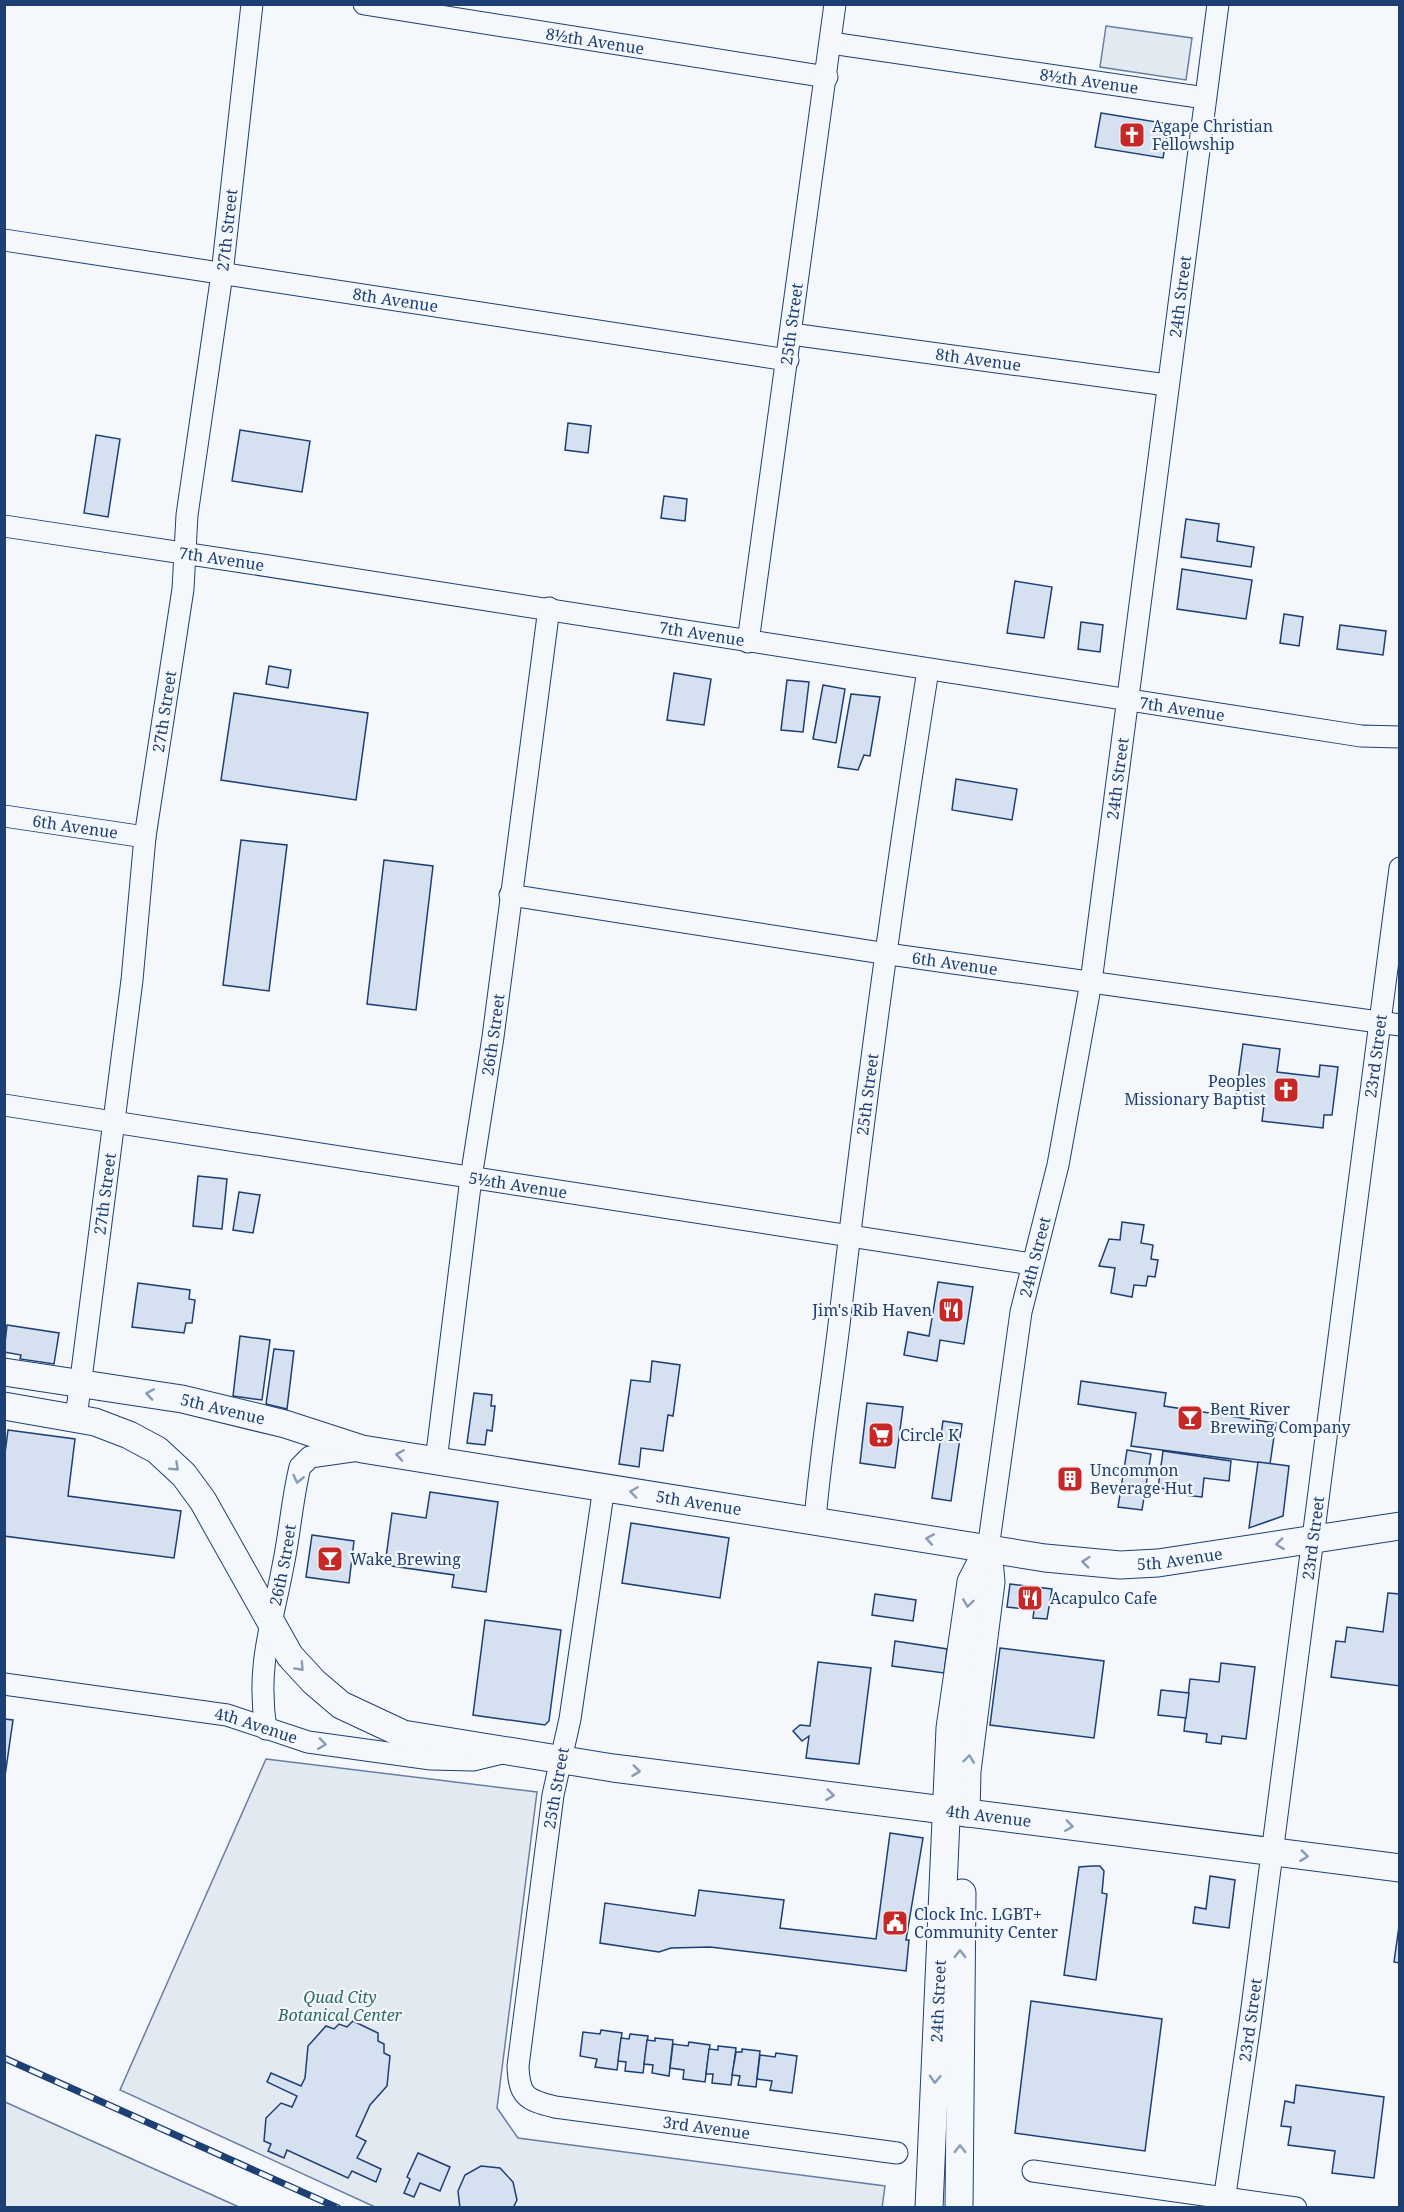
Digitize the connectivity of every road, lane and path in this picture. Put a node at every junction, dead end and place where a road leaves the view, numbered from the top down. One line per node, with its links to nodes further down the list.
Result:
1 (252, 4): 9 (street, 27th Street)
2 (364, 4): 6 (street, 8½th Avenue)
3 (835, 4): 5 (street, 25th Street)
4 (1218, 4): 7 (street, 24th Street)
5 (831, 43): 6 (street, 25th Street); 7 (street, 8½th Avenue)
6 (827, 77): 10 (street, 25th Street)
7 (1204, 98): 12 (street, 24th Street)
8 (4, 240): 9 (street, 8th Avenue)
9 (222, 274): 11 (street, 8th Avenue); 14 (street, 27th Street)
10 (791, 334): 11 (street, 25th Street); 12 (street, 8th Avenue)
11 (788, 360): 16 (street, 25th Street)
12 (1167, 385): 18 (street, 24th Street)
13 (4, 526): 14 (street, 7th Avenue)
14 (184, 552): 15 (street, 7th Avenue); 21 (street, 27th Street)
15 (549, 608): 16 (street, 7th Avenue); 23 (street, 26th Street)
16 (748, 642): 17 (street, 7th Avenue)
17 (928, 670): 18 (street, 7th Avenue); 24 (street, 25th Street)
18 (1127, 700): 19 (street, 7th Avenue); 25 (street, 24th Street)
19 (1400, 737)
20 (4, 816): 21 (street, 6th Avenue)
21 (145, 837): 28 (street, 27th Street)
22 (1400, 868): 26 (street, 23rd Street)
23 (510, 896): 24 (street, 6th Avenue); 29 (street, 26th Street)
24 (888, 954): 25 (street, 6th Avenue); 30 (street, 25th Street)
25 (1090, 982): 26 (street, 6th Avenue); 31 (street, 24th Street)
26 (1390, 1024): 41 (street, 23rd Street)
27 (4, 1105): 28 (street, 5½th Avenue)
28 (112, 1122): 29 (street, 5½th Avenue); 33 (street, 27th Street)
29 (471, 1178): 30 (street, 5½th Avenue); 37 (street, 26th Street)
30 (850, 1236): 31 (street, 5½th Avenue); 39 (street, 25th Street)
31 (1031, 1264): 42 (street, 24th Street)
32 (4, 1372): 33 (main road, 5th Avenue)
33 (81, 1383): 35 (street, 27th Street); 36 (main road, 5th Avenue, one-way to 33)
34 (4, 1406): 35 (main road)
35 (76, 1418): 43 (main road, one-way to 43)
36 (362, 1449): 37 (main road, 5th Avenue, one-way to 36); 43 (street, 26th Street, one-way to 43)
37 (436, 1461): 38 (main road, 5th Avenue)
38 (604, 1487): 39 (main road, 5th Avenue, one-way to 38); 47 (street, 25th Street)
39 (815, 1520): 42 (main road, 5th Avenue, one-way to 39)
40 (1400, 1526): 41 (main road, 5th Avenue)
41 (1313, 1540): 42 (main road, 5th Avenue, one-way to 42); 49 (street, 23rd Street)
42 (988, 1549): 48 (main road, 24th Street)
43 (270, 1620): 45 (street, 26th Street); 46 (main road, one-way to 46)
44 (4, 1684): 45 (street, 4th Avenue)
45 (266, 1729): 46 (street, 4th Avenue, one-way to 46)
46 (508, 1752): 47 (main road)
47 (569, 1761): 48 (main road, 4th Avenue, one-way to 48); 51 (street, 25th Street)
48 (957, 1811): 49 (main road, 4th Avenue, one-way to 49); 55 (main road, 24th Street, one-way to 55); 56 (main road, 24th Street, one-way to 48)
49 (1273, 1852): 50 (main road, 4th Avenue, one-way to 50); 54 (street, 23rd Street)
50 (1400, 1868)
51 (521, 2089): 52 (street, 3rd Avenue)
52 (897, 2153)
53 (1033, 2171): 54 (street)
54 (1224, 2203): 57 (street)
55 (929, 2208)
56 (959, 2208)
57 (1296, 2208)

